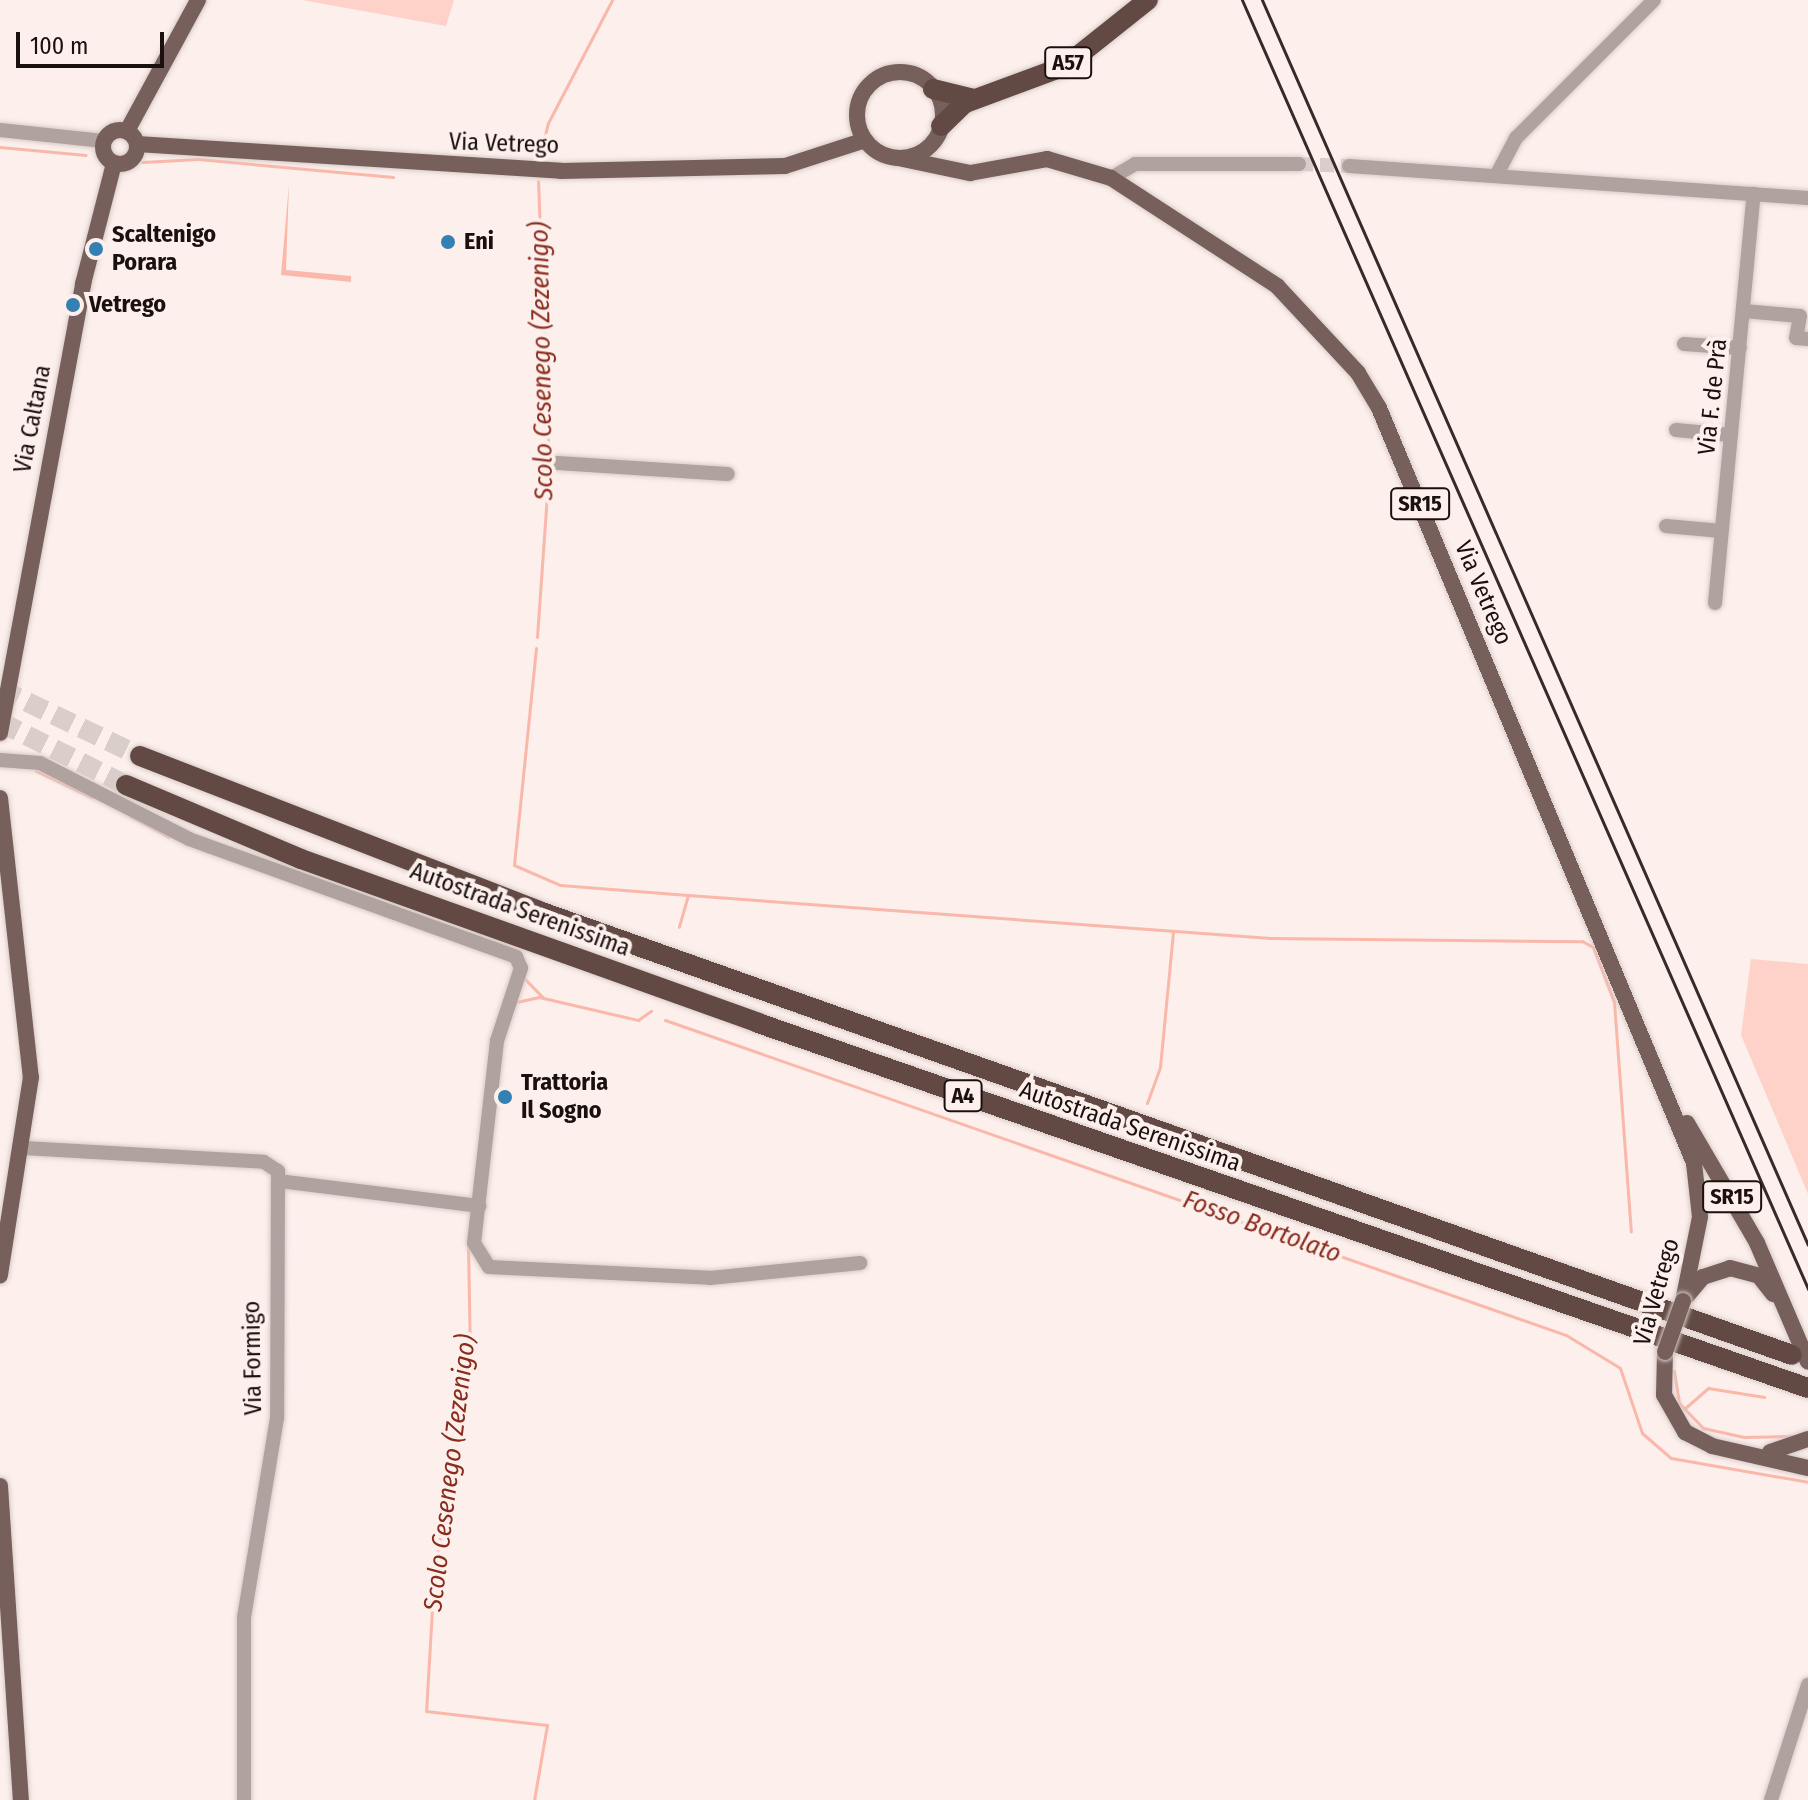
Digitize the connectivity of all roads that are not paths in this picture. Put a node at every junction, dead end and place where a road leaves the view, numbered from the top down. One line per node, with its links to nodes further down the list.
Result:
1 (198, 0): 8 (main road)
2 (1148, 0): 5 (highway, A57)
3 (1654, 0): 16 (street)
4 (933, 89): 5 (highway); 6 (main road); 9 (main road)
5 (974, 99): 6 (highway, A57)
6 (940, 129): 11 (main road); 15 (main road)
7 (0, 130): 10 (street)
8 (132, 138): 9 (main road, Via Vetrego); 10 (main road); 12 (main road)
9 (865, 140): 11 (main road, Via Vetrego)
10 (103, 141): 12 (main road)
11 (898, 158): 15 (main road, Via Vetrego)
12 (114, 163): 31 (main road, Via Caltana)
13 (1299, 164): 17 (street)
14 (1349, 166): 16 (street)
15 (951, 169): 17 (main road, Via Vetrego / SR15)
16 (1497, 174): 18 (street)
17 (1111, 178): 36 (main road, Via Vetrego / SR15)
18 (1754, 194): 19 (street); 20 (street, Via F. de Prà)
19 (1808, 198)
20 (1744, 311): 21 (street); 23 (street, Via F. de Prà)
21 (1808, 339)
22 (1684, 344): 23 (street)
23 (1740, 348): 25 (street, Via F. de Prà)
24 (1676, 430): 25 (street)
25 (1731, 435): 29 (street, Via F. de Prà)
26 (557, 463): 27 (street)
27 (728, 474)
28 (1666, 526): 29 (street)
29 (1722, 531): 30 (street, Via F. de Prà)
30 (1715, 603)
31 (0, 733)
32 (140, 756): 44 (highway, Autostrada Serenissima / A4)
33 (0, 760): 39 (street)
34 (126, 785): 45 (highway, Autostrada Serenissima / A4)
35 (0, 798): 37 (main road)
36 (1665, 1083): 42 (main road, Via Vetrego / SR15); 43 (main road, Via Vetrego / SR15)
37 (24, 1148): 38 (street); 41 (main road)
38 (279, 1181): 39 (street); 53 (street, Via Formigo)
39 (473, 1205): 40 (street)
40 (860, 1263)
41 (0, 1276)
42 (1683, 1301): 43 (main road, SR15); 47 (main road, Via Vetrego / SR15, bridge)
43 (1787, 1316): 44 (main road, Via Vetrego / SR15)
44 (1800, 1359)
45 (1808, 1388)
46 (1808, 1439): 47 (main road, SR15)
47 (1756, 1453): 48 (main road, Via Vetrego / SR15)
48 (1808, 1468)
49 (0, 1486): 52 (main road)
50 (1808, 1685): 51 (street)
51 (1804, 1705): 54 (street)
52 (21, 1800)
53 (244, 1800)
54 (1771, 1800)

